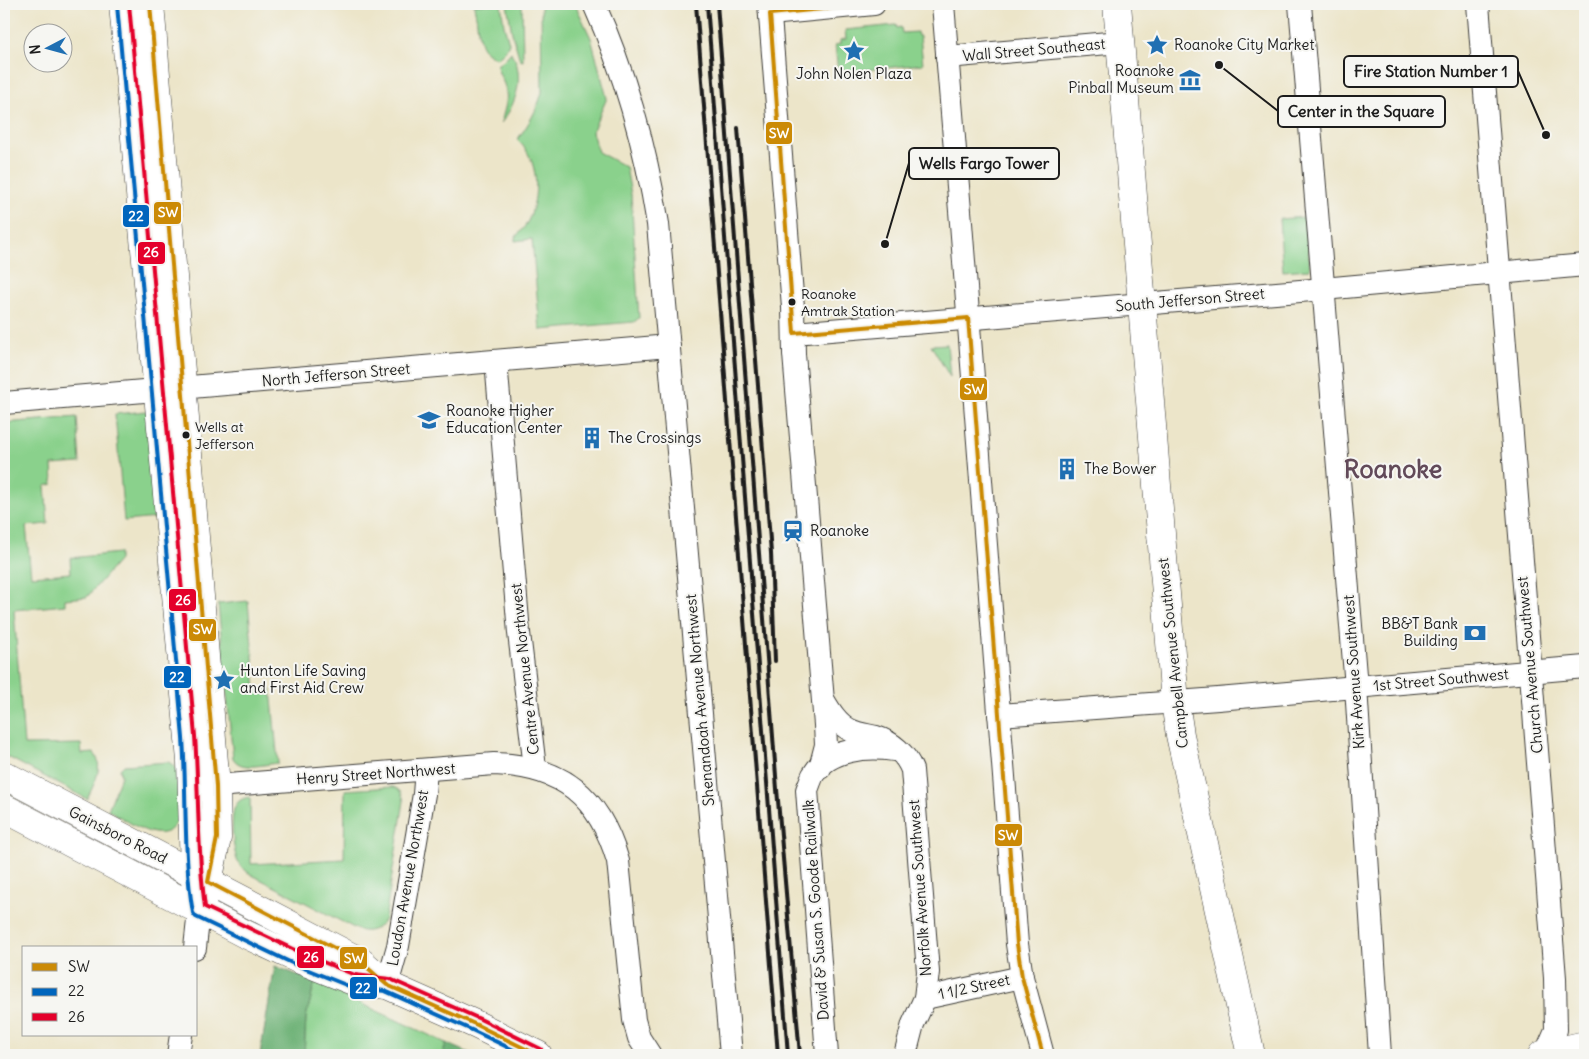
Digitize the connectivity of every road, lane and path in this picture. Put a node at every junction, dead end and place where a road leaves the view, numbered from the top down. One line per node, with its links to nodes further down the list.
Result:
1 (123, 4): 20 (main road)
2 (150, 4): 20 (main road)
3 (594, 4): 18 (street, Shenandoah Avenue Northwest)
4 (874, 4): 9 (street)
5 (943, 4): 11 (street)
6 (1117, 4): 10 (main road, Campbell Avenue Southwest)
7 (1300, 4): 14 (street, Kirk Avenue Southwest)
8 (1478, 4): 13 (street, Church Avenue Southwest)
9 (769, 9): 17 (street)
10 (1120, 42): 11 (street, Wall Street Southeast); 15 (main road, Campbell Avenue Southwest)
11 (947, 57): 16 (street)
12 (1585, 265): 13 (street, South Jefferson Street)
13 (1500, 273): 14 (street, South Jefferson Street); 23 (street, Church Avenue Southwest)
14 (1324, 289): 15 (street, South Jefferson Street); 24 (street, Kirk Avenue Southwest)
15 (1141, 304): 16 (street, South Jefferson Street); 26 (main road, Campbell Avenue Southwest)
16 (968, 318): 17 (street, South Jefferson Street); 27 (street)
17 (794, 333): 25 (street)
18 (669, 346): 19 (street, North Jefferson Street); 46 (street, Shenandoah Avenue Northwest)
19 (496, 361): 20 (street, North Jefferson Street); 29 (street, Centre Avenue Northwest)
20 (169, 389): 21 (street, North Jefferson Street); 33 (main road); 35 (main road)
21 (4, 403)
22 (1585, 667): 23 (street, 1st Street Southwest)
23 (1531, 672): 24 (street, 1st Street Southwest); 52 (street, Church Avenue Southwest)
24 (1356, 687): 26 (street, 1st Street Southwest); 51 (street, Kirk Avenue Southwest)
25 (822, 698): 28 (street); 30 (street)
26 (1176, 702): 27 (street, 1st Street Southwest); 50 (main road, Campbell Avenue Southwest)
27 (998, 715): 38 (street)
28 (900, 751): 30 (street); 40 (street, Norfolk Avenue Southwest)
29 (536, 768): 31 (street, Henry Street Northwest); 45 (street, Centre Avenue Northwest)
30 (820, 768): 47 (street, David & Susan S. Goode Railwalk)
31 (426, 770): 33 (street, Henry Street Northwest); 39 (street, Loudon Avenue Northwest)
32 (4, 775): 35 (main road, Gainsboro Road)
33 (216, 786): 35 (main road)
34 (4, 808): 36 (main road, Gainsboro Road)
35 (201, 878): 36 (main road); 39 (main road, Gainsboro Road)
36 (199, 911): 37 (street); 39 (main road, Gainsboro Road)
37 (195, 946)
38 (1022, 977): 40 (street, 1 1/2 Street); 49 (street)
39 (387, 985): 44 (main road, Gainsboro Road)
40 (926, 998): 48 (street, Norfolk Avenue Southwest)
41 (181, 1036): 43 (street)
42 (1585, 1045): 52 (main road)
43 (178, 1055)
44 (538, 1055)
45 (650, 1055)
46 (731, 1055)
47 (827, 1055)
48 (905, 1055)
49 (1043, 1055)
50 (1251, 1055)
51 (1380, 1055)
52 (1544, 1055)

